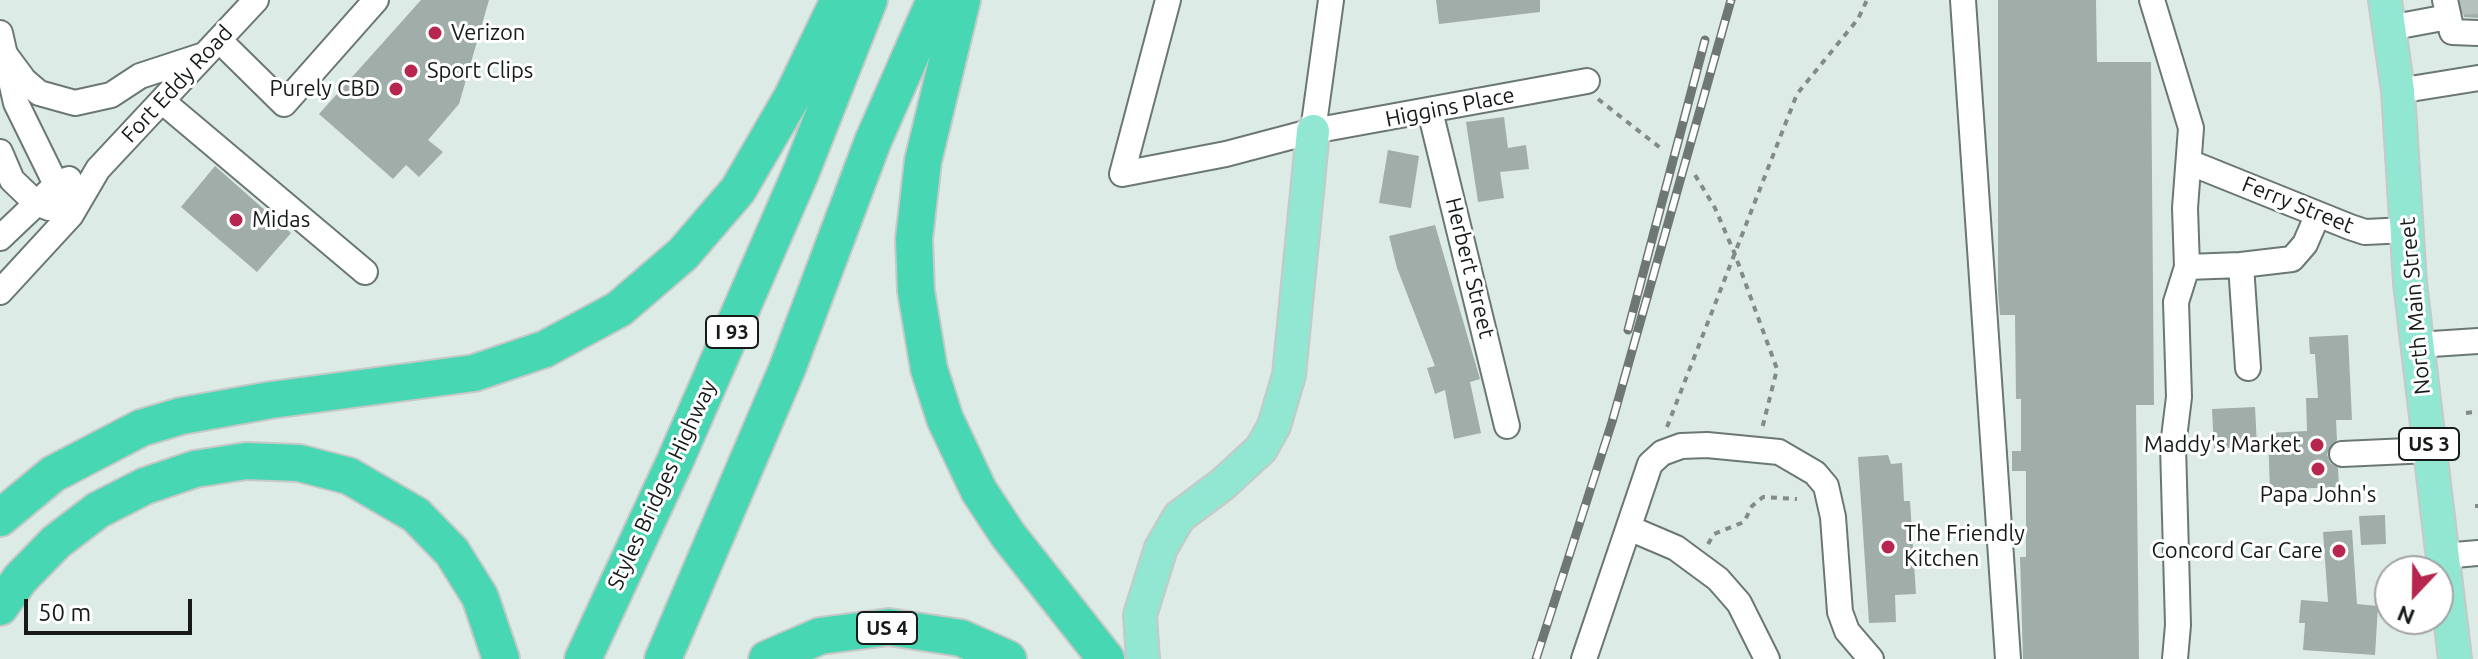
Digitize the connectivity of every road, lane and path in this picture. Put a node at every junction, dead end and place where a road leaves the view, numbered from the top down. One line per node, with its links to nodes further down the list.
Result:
1 (256, 0): 16 (street, Fort Eddy Road)
2 (376, 0): 16 (street)
3 (839, 0): 50 (highway)
4 (869, 0): 59 (highway, Styles Bridges Highway / I 93)
5 (935, 0): 60 (highway)
6 (962, 0): 63 (highway)
7 (1168, 0): 22 (street, Higgins Place)
8 (1331, 0): 22 (street)
9 (1867, 0): 34 (path)
10 (1963, 0): 68 (street)
11 (2152, 0): 25 (street)
12 (2448, 6): 13 (street); 14 (street)
13 (2387, 14): 19 (main road, North Main Street / US 3)
14 (2478, 33)
15 (2, 43): 16 (street); 28 (street)
16 (212, 48): 20 (street, Fort Eddy Road)
17 (2478, 78): 19 (street)
18 (1577, 83): 21 (street, Higgins Place); 23 (path)
19 (2398, 91): 32 (main road, North Main Street / US 3)
20 (162, 101): 26 (street, Fort Eddy Road); 37 (street)
21 (1430, 111): 22 (street, Higgins Place); 44 (street, Herbert Street)
22 (1313, 131): 64 (main road)
23 (1663, 150)
24 (0, 152): 29 (street)
25 (2191, 163): 30 (street, Ferry Street); 36 (street)
26 (98, 169): 28 (street, Fort Eddy Road); 31 (street, Fort Eddy Road)
27 (1695, 175): 34 (path)
28 (58, 183): 29 (street, Fort Eddy Road); 31 (street)
29 (36, 203): 31 (street); 33 (street, Fort Eddy Road)
30 (2318, 214): 32 (street, Ferry Street); 35 (street)
31 (71, 215): 38 (street, Fort Eddy Road)
32 (2407, 230): 40 (main road, North Main Street / US 3)
33 (0, 238)
34 (1734, 252): 45 (path); 47 (path)
35 (2241, 265): 36 (street); 41 (street)
36 (2187, 267): 69 (street)
37 (365, 272)
38 (0, 292)
39 (2478, 341): 40 (street)
40 (2417, 345): 46 (main road, North Main Street / US 3)
41 (2248, 368)
42 (2475, 412): 43 (path)
43 (2466, 413)
44 (1507, 426)
45 (1757, 447): 47 (street); 67 (street)
46 (2430, 450): 48 (street); 54 (main road, North Main Street / US 3)
47 (1662, 453): 51 (street)
48 (2342, 454)
49 (1797, 499): 52 (path)
50 (0, 518)
51 (1629, 528): 65 (street); 66 (street)
52 (1708, 544)
53 (2478, 553): 55 (street)
54 (2443, 555)
55 (2454, 555)
56 (0, 607): 58 (highway)
57 (2452, 635): 70 (main road, North Main Street / US 3)
58 (501, 659)
59 (583, 659)
60 (663, 659)
61 (767, 659): 62 (highway, US 4)
62 (1008, 659)
63 (1106, 659)
64 (1143, 659)
65 (1584, 659)
66 (1767, 659)
67 (1871, 659)
68 (2008, 659)
69 (2175, 659)
70 (2455, 659)

